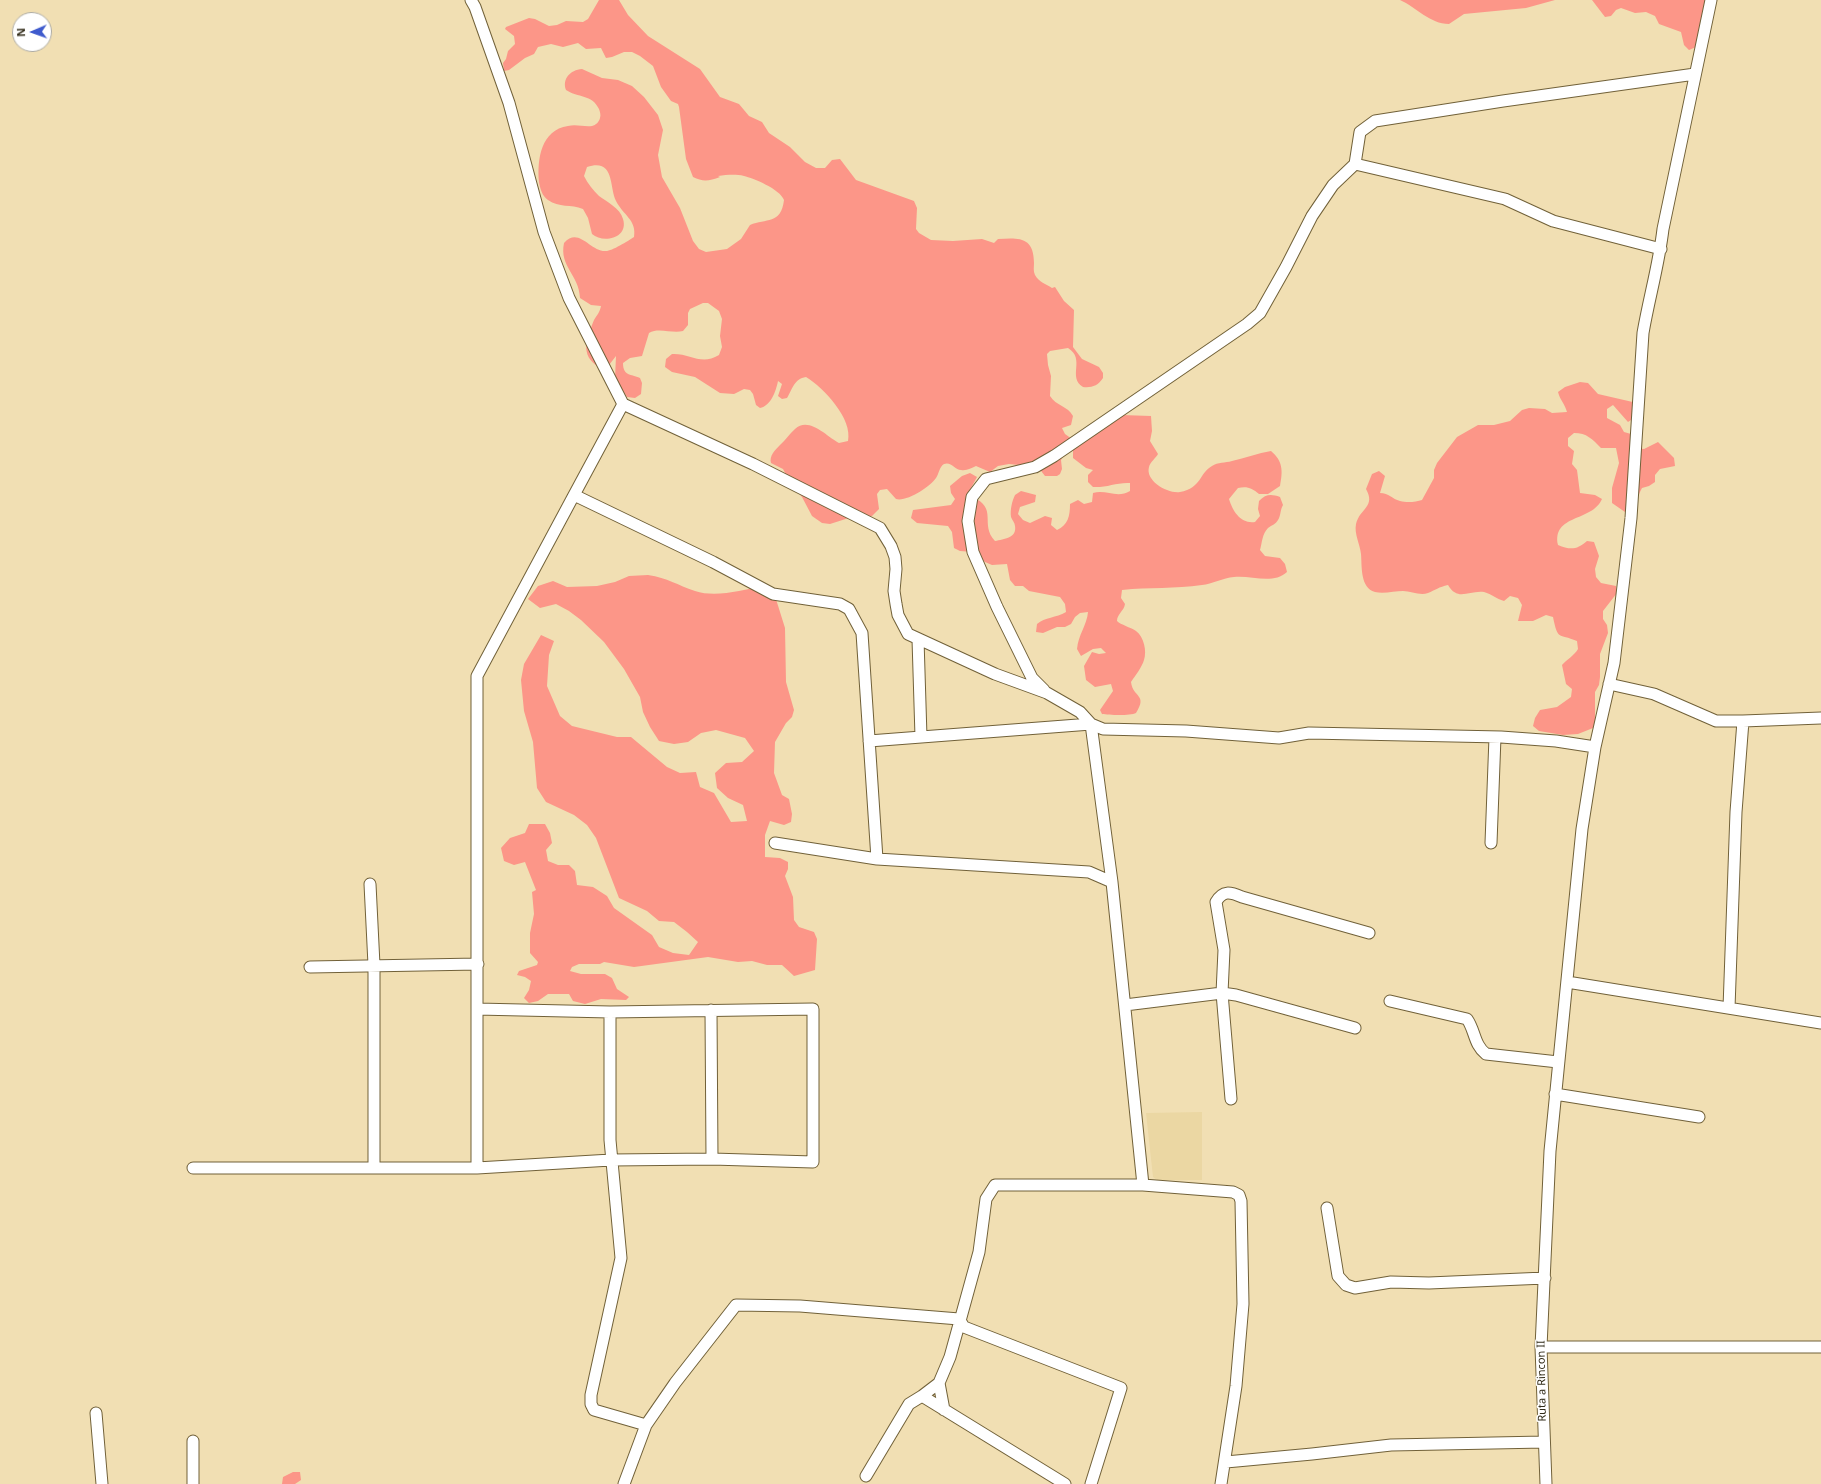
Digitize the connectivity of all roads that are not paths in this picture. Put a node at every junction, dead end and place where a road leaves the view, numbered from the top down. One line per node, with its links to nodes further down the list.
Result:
1 (471, 0): 6 (street)
2 (1711, 0): 3 (street, Ruta a Rincon II)
3 (1695, 74): 4 (street); 5 (street, Ruta a Rincon II)
4 (1355, 164): 5 (street); 10 (street)
5 (1661, 249): 9 (street, Ruta a Rincon II)
6 (623, 404): 7 (street); 8 (street)
7 (574, 495): 16 (street); 24 (street)
8 (918, 639): 10 (street); 14 (street)
9 (1609, 684): 12 (street); 17 (street, Ruta a Rincon II)
10 (1047, 693): 13 (street)
11 (1821, 718): 12 (street)
12 (1744, 721): 31 (street)
13 (1091, 724): 14 (street); 15 (street); 21 (street)
14 (921, 737): 16 (street)
15 (1495, 737): 17 (street); 19 (street)
16 (869, 741): 20 (street)
17 (1595, 747): 27 (street, Ruta a Rincon II)
18 (775, 843): 20 (street)
19 (1490, 843)
20 (876, 859): 21 (street)
21 (1112, 882): 30 (street)
22 (370, 884): 25 (street)
23 (1369, 933): 28 (street)
24 (478, 964): 25 (street); 32 (street)
25 (374, 965): 26 (street); 44 (street)
26 (310, 967)
27 (1567, 982): 31 (street); 37 (street, Ruta a Rincon II)
28 (1222, 993): 30 (street); 36 (street); 39 (street)
29 (1390, 1001): 37 (street)
30 (1125, 1005): 46 (street)
31 (1729, 1008): 35 (street)
32 (477, 1009): 34 (street); 45 (street)
33 (711, 1010): 34 (street); 41 (street); 41 (street)
34 (610, 1012): 42 (street)
35 (1821, 1022)
36 (1355, 1028)
37 (1558, 1062): 38 (street, Ruta a Rincon II)
38 (1556, 1094): 40 (street); 48 (street, Ruta a Rincon II)
39 (1231, 1099)
40 (1699, 1117)
41 (712, 1159): 42 (street)
42 (611, 1160): 45 (street); 56 (street)
43 (193, 1168): 44 (street)
44 (374, 1168): 45 (street)
45 (477, 1168)
46 (1143, 1185): 49 (street); 59 (street)
47 (1327, 1208): 48 (street)
48 (1545, 1278): 50 (street, Ruta a Rincon II)
49 (959, 1319): 52 (street); 56 (street); 65 (street)
50 (1541, 1346): 51 (street); 58 (street, Ruta a Rincon II)
51 (1821, 1348)
52 (939, 1383): 53 (street); 54 (street)
53 (922, 1396): 54 (street); 60 (street)
54 (944, 1410): 64 (street)
55 (96, 1413): 61 (street)
56 (646, 1425): 63 (street)
57 (193, 1441): 62 (street)
58 (1544, 1442): 59 (street); 67 (street, Ruta a Rincon II)
59 (1226, 1462): 66 (street)
60 (866, 1476)
61 (102, 1484)
62 (193, 1484)
63 (624, 1484)
64 (1065, 1484)
65 (1091, 1484)
66 (1222, 1484)
67 (1546, 1484)

